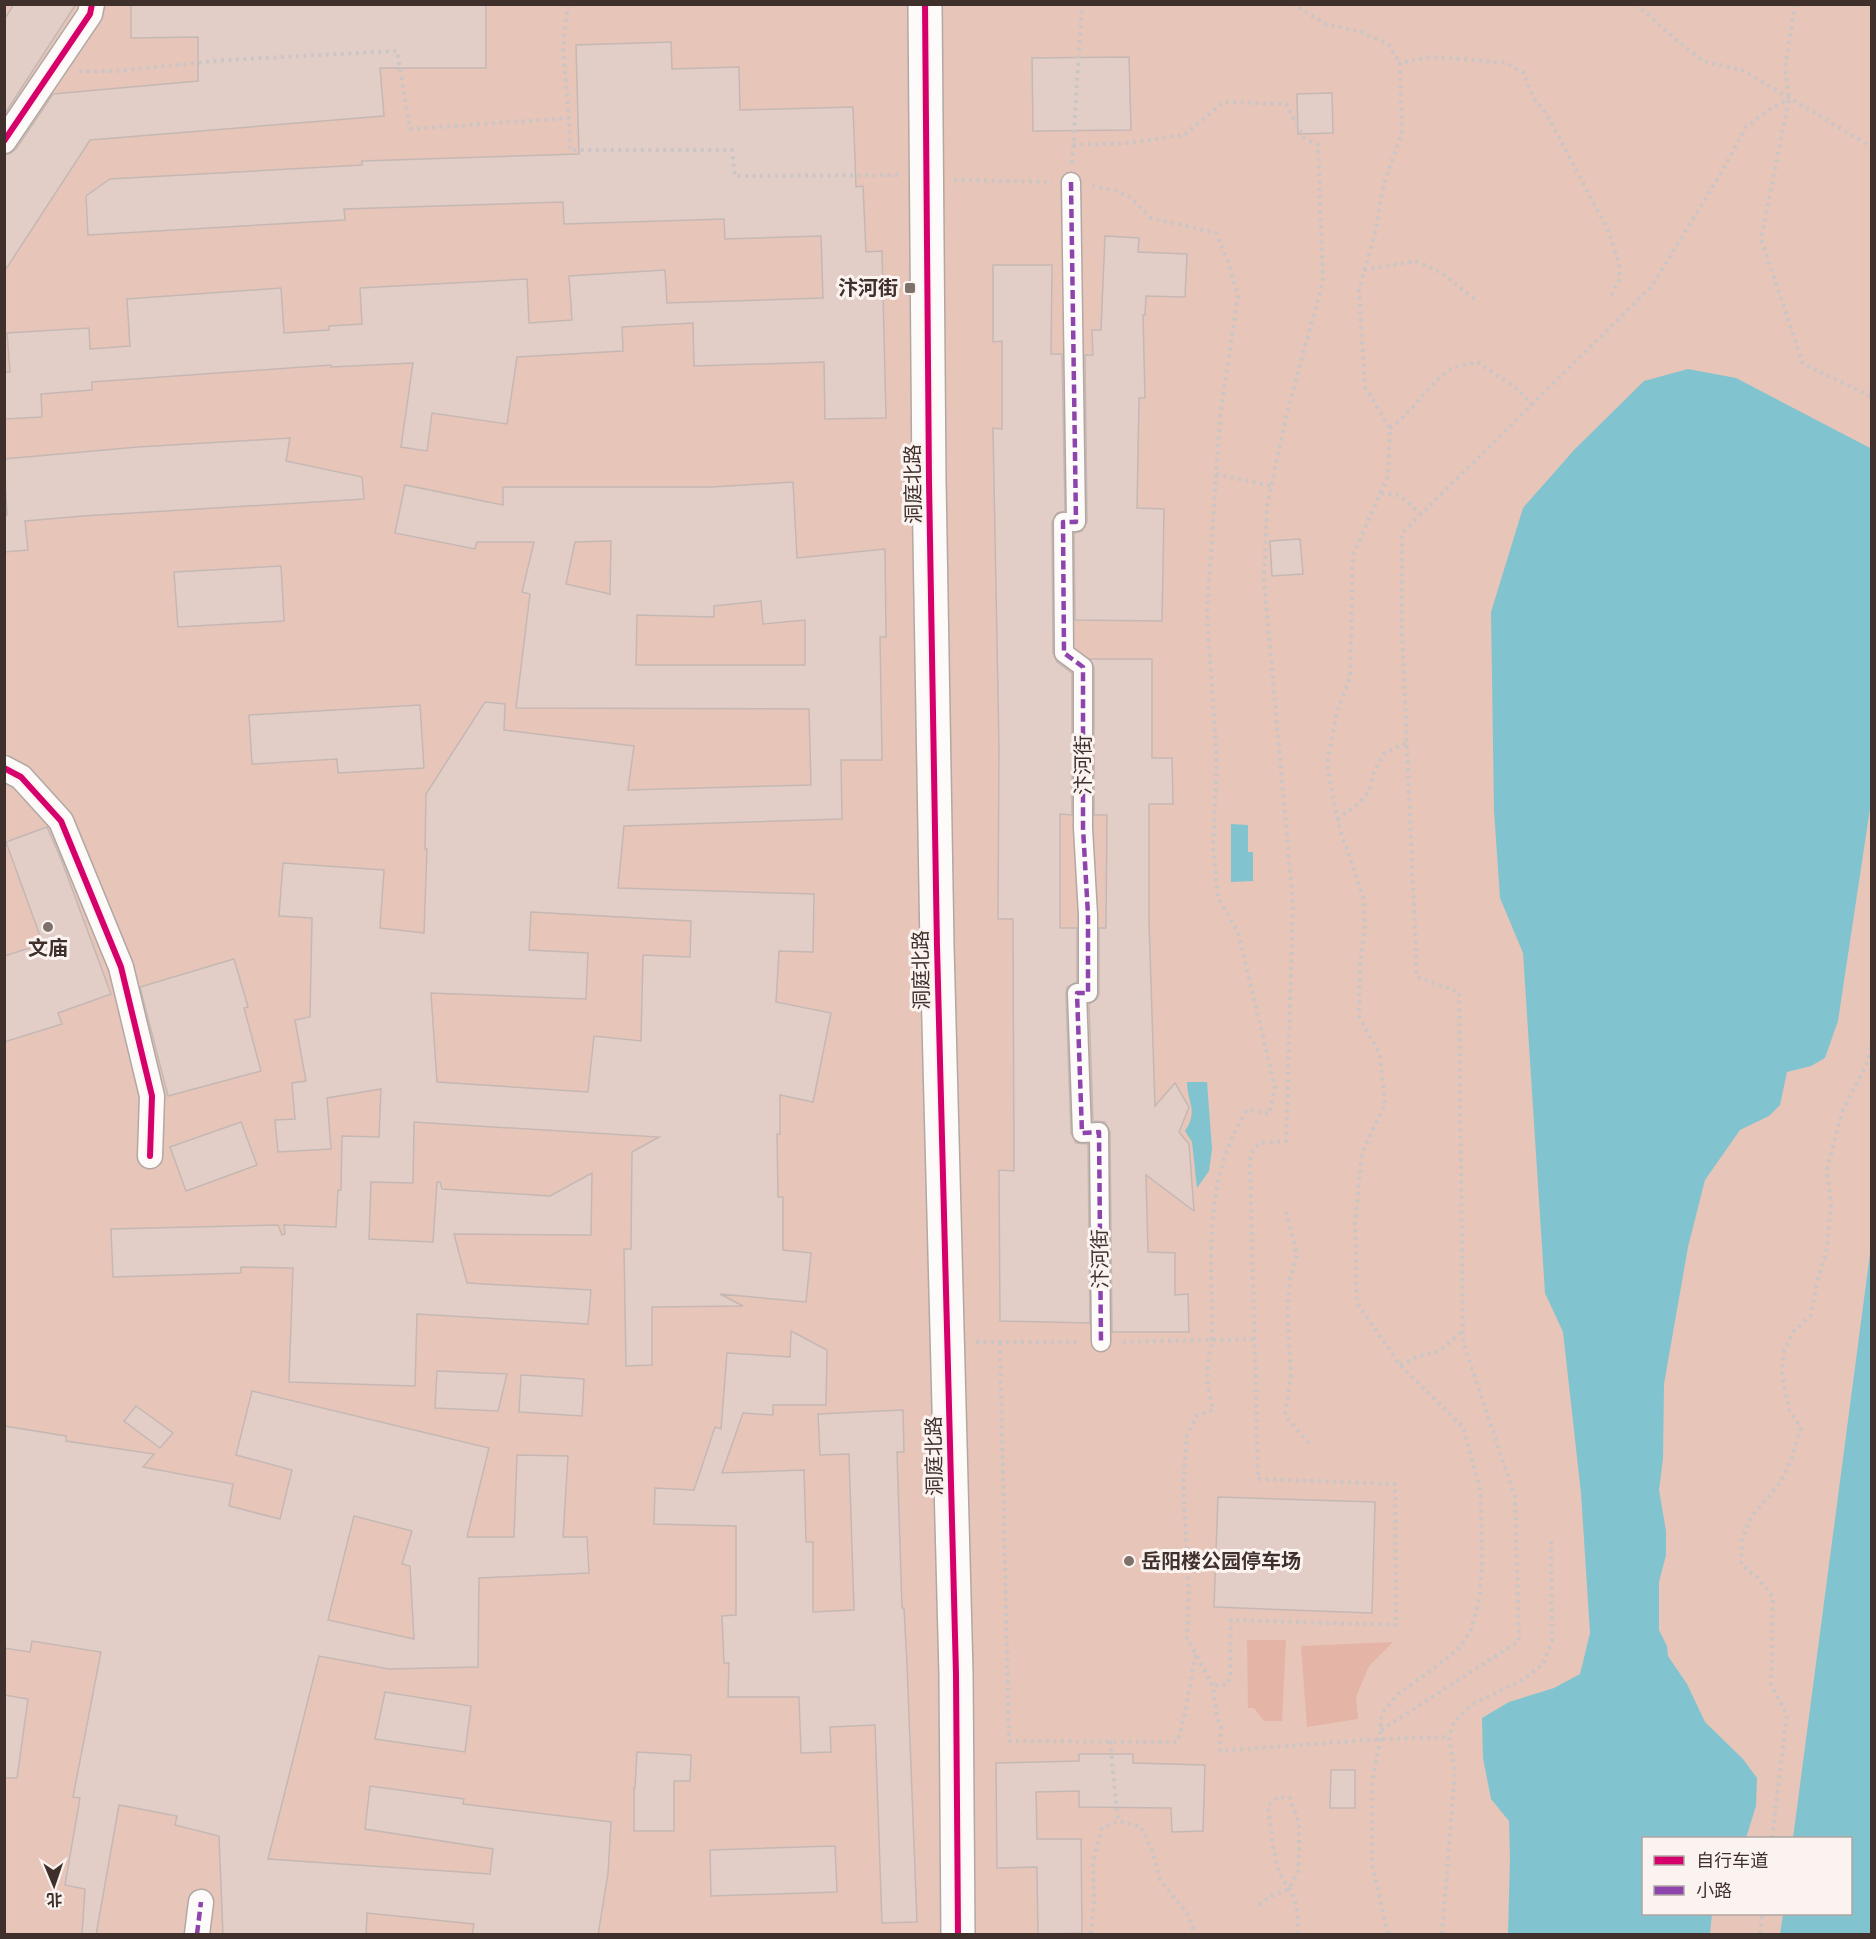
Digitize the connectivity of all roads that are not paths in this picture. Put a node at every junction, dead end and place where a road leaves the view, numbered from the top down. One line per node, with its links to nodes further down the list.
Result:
1 (92, 4): 4 (street)
2 (925, 4): 5 (main road, 洞庭北路)
3 (939, 4): 5 (main road, 洞庭北路)
4 (4, 141)
5 (934, 178): 12 (main road, 洞庭北路); 13 (main road, 洞庭北路)
6 (1071, 182): 9 (street, 汴河街)
7 (4, 768): 8 (street)
8 (150, 1156)
9 (1101, 1342)
10 (201, 1902): 11 (street)
11 (197, 1935)
12 (958, 1935)
13 (974, 1935)

